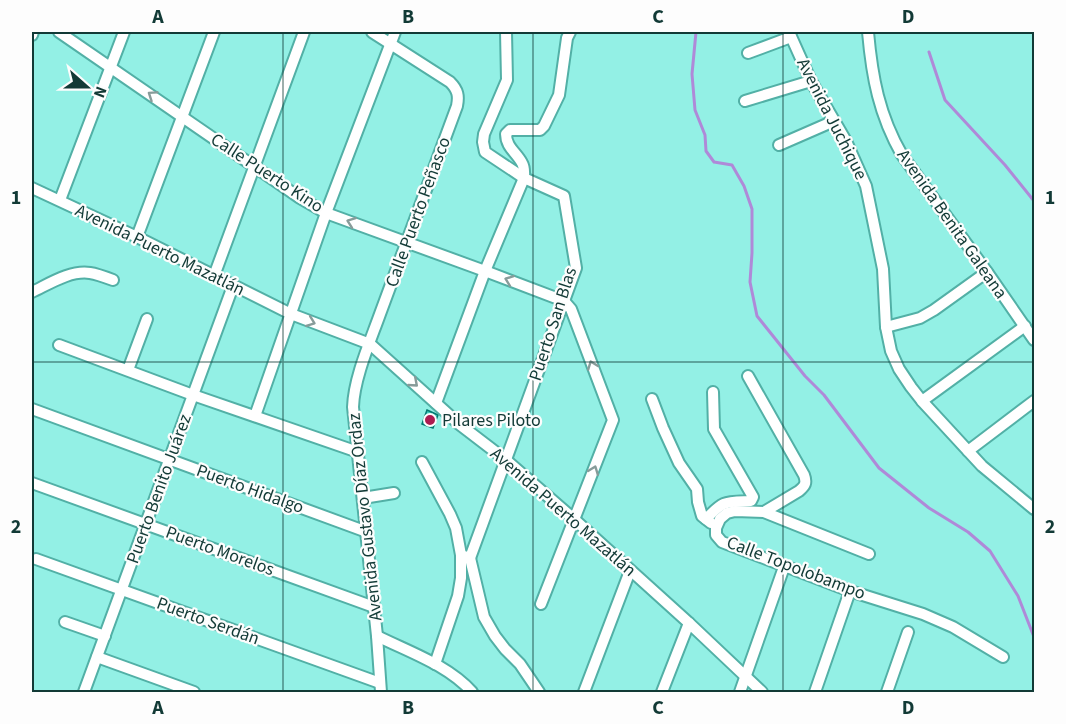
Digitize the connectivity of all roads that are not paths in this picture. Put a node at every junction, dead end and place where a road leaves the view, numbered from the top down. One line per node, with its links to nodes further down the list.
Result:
1 (58, 32): 13 (street, Calle Puerto Kino)
2 (124, 32): 13 (street)
3 (214, 32): 16 (street)
4 (304, 32): 19 (street)
5 (372, 32): 11 (street)
6 (395, 32): 11 (street)
7 (506, 32): 20 (street)
8 (570, 32): 20 (street)
9 (868, 32): 27 (street, Avenida Benita Galeana)
10 (790, 34): 12 (street); 14 (street, Avenida Juchique)
11 (390, 44): 23 (street); 25 (street, Calle Puerto Peñasco)
12 (748, 53)
13 (111, 67): 16 (street, Calle Puerto Kino, one-way to 13); 22 (street)
14 (811, 81): 15 (street); 17 (street, Avenida Juchique)
15 (745, 101)
16 (182, 116): 19 (street, Calle Puerto Kino); 24 (street)
17 (834, 121): 18 (street); 36 (street, Avenida Juchique)
18 (779, 145)
19 (255, 166): 23 (street, Calle Puerto Kino); 28 (street)
20 (524, 178): 26 (street); 32 (street, Puerto San Blas)
21 (32, 188): 22 (street, Avenida Puerto Mazatlán)
22 (60, 200): 24 (street, Avenida Puerto Mazatlán)
23 (326, 213): 25 (street, Calle Puerto Kino, one-way to 23); 33 (street)
24 (137, 237): 28 (street, Avenida Puerto Mazatlán)
25 (406, 242): 26 (street, Calle Puerto Kino); 38 (street, Calle Puerto Peñasco)
26 (485, 271): 32 (street, Calle Puerto Kino, one-way to 26); 47 (street)
27 (987, 272): 35 (street, Avenida Benita Galeana); 36 (street)
28 (214, 276): 30 (street, Avenida Puerto Mazatlán)
29 (113, 280): 31 (street)
30 (233, 286): 33 (street, Avenida Puerto Mazatlán); 43 (street, Puerto Benito Juárez)
31 (32, 292)
32 (564, 301): 53 (street, Puerto San Blas); 61 (street, one-way to 32)
33 (291, 314): 38 (street, Avenida Puerto Mazatlán, one-way to 38); 49 (street)
34 (147, 319): 40 (street)
35 (1025, 326): 37 (street, Avenida Benita Galeana); 45 (street)
36 (886, 327): 45 (street, Avenida Juchique)
37 (1035, 340)
38 (370, 344): 47 (street, Avenida Puerto Mazatlán, one-way to 47); 51 (street, Avenida Gustavo Díaz Ordaz)
39 (59, 345): 40 (street)
40 (128, 370): 43 (street)
41 (748, 376): 59 (street)
42 (714, 392): 60 (street)
43 (194, 395): 49 (street); 52 (street, Puerto Benito Juárez)
44 (652, 399): 60 (street)
45 (922, 401): 50 (street, Avenida Juchique)
46 (1035, 401): 50 (street)
47 (436, 403): 53 (street, Avenida Puerto Mazatlán)
48 (32, 409): 52 (street, Puerto Hidalgo)
49 (255, 416): 51 (street)
50 (968, 451): 58 (street, Avenida Juchique)
51 (358, 452): 57 (street, Avenida Gustavo Díaz Ordaz)
52 (170, 460): 62 (street, Puerto Benito Juárez); 64 (street, Puerto Hidalgo)
53 (506, 460): 61 (street, Avenida Puerto Mazatlán); 66 (street, Puerto San Blas)
54 (422, 462): 66 (street)
55 (32, 483): 62 (street, Puerto Morelos)
56 (394, 494): 57 (street)
57 (363, 498): 64 (street, Avenida Gustavo Díaz Ordaz)
58 (1035, 509)
59 (764, 512): 63 (street, Calle Topolobampo); 65 (street, Calle Topolobampo)
60 (706, 519): 63 (street)
61 (575, 520): 69 (street, Avenida Puerto Mazatlán); 72 (street)
62 (146, 525): 70 (street, Puerto Benito Juárez); 73 (street, Puerto Morelos)
63 (716, 528): 68 (street, Calle Topolobampo)
64 (367, 531): 73 (street, Avenida Gustavo Díaz Ordaz)
65 (868, 554)
66 (465, 557): 81 (street); 87 (street)
67 (36, 559): 70 (street, Puerto Serdán)
68 (784, 567): 71 (street, Calle Topolobampo); 82 (street)
69 (630, 571): 75 (street, Avenida Puerto Mazatlán); 88 (street)
70 (122, 590): 77 (street, Puerto Benito Juárez); 83 (street, Puerto Serdán)
71 (850, 591): 80 (street, Calle Topolobampo); 92 (street)
72 (542, 604)
73 (374, 607): 78 (street, Avenida Gustavo Díaz Ordaz)
74 (65, 622): 77 (street)
75 (689, 623): 82 (street, Avenida Puerto Mazatlán); 89 (street)
76 (908, 632): 93 (street)
77 (105, 636): 79 (street, Puerto Benito Juárez)
78 (377, 636): 81 (street); 83 (street, Avenida Gustavo Díaz Ordaz)
79 (97, 657): 84 (street, Puerto Benito Juárez); 85 (street)
80 (1003, 657)
81 (435, 664): 86 (street)
82 (746, 676): 90 (street); 91 (street, Avenida Puerto Mazatlán)
83 (380, 688)
84 (84, 693)
85 (194, 693)
86 (472, 693)
87 (539, 693)
88 (584, 693)
89 (662, 693)
90 (740, 693)
91 (762, 693)
92 (814, 693)
93 (888, 693)

